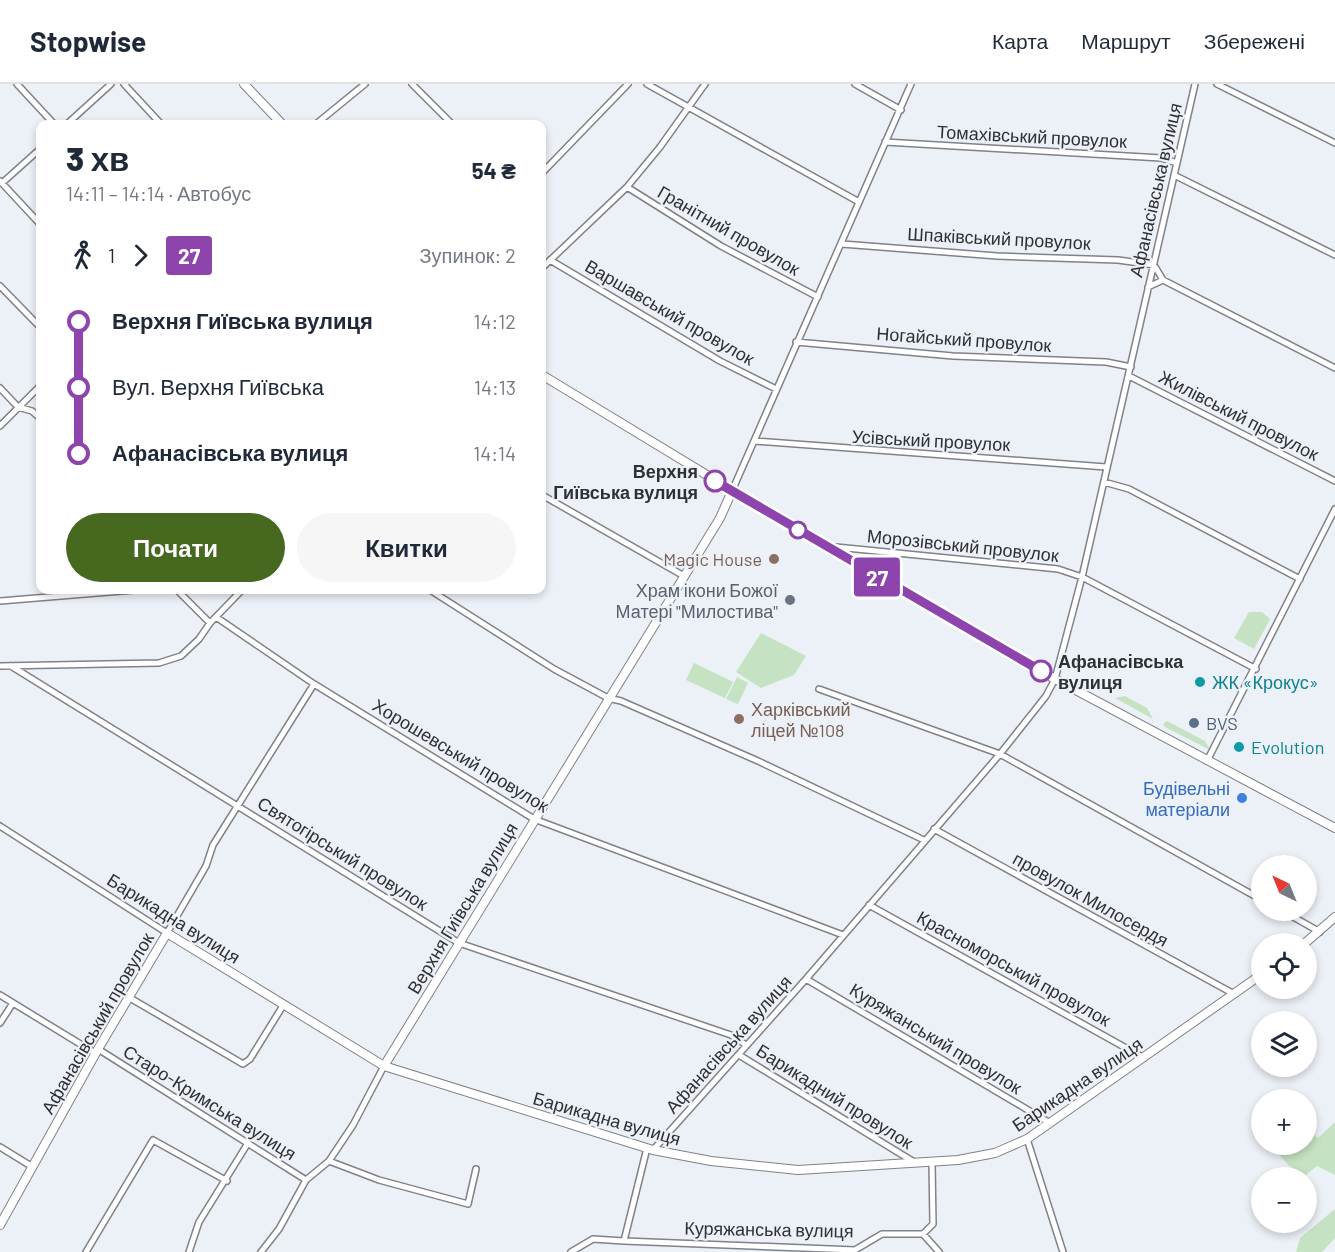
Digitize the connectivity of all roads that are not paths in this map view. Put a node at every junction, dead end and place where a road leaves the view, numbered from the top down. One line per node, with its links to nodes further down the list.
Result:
1 (17, 84): 18 (street)
2 (111, 84): 19 (street)
3 (124, 84): 20 (street)
4 (244, 84): 21 (street)
5 (355, 84): 15 (street)
6 (365, 84): 15 (street)
7 (412, 84): 23 (street)
8 (628, 84): 28 (street)
9 (647, 84): 16 (street)
10 (705, 84): 16 (street)
11 (855, 84): 17 (street)
12 (912, 84): 17 (street, Верхня Гиївська вулиця)
13 (1195, 84): 27 (street, Афанасівська вулиця)
14 (1217, 84): 25 (street)
15 (359, 89): 22 (street)
16 (690, 107): 31 (street); 32 (street)
17 (901, 110): 24 (street, Верхня Гиївська вулиця)
18 (50, 120)
19 (71, 120)
20 (157, 120)
21 (278, 120)
22 (321, 120)
23 (448, 120)
24 (885, 142): 27 (street, Томахівський провулок); 32 (street, Верхня Гиївська вулиця)
25 (1335, 143)
26 (36, 152): 30 (street)
27 (1177, 163): 29 (street, Афанасівська вулиця)
28 (546, 169)
29 (1174, 175): 35 (street); 38 (street, Афанасівська вулиця)
30 (1, 183): 33 (street)
31 (627, 187): 36 (street); 42 (street, Гранітний провулок)
32 (859, 202): 34 (street, Верхня Гиївська вулиця)
33 (36, 220)
34 (842, 244): 38 (street, Шпаківський провулок); 42 (street, Верхня Гиївська вулиця)
35 (1335, 255)
36 (550, 260): 37 (street); 50 (street, Варшавський провулок)
37 (546, 264)
38 (1154, 265): 39 (street); 41 (street, Афанасівська вулиця)
39 (1163, 280): 41 (street); 46 (street)
40 (0, 286): 43 (street)
41 (1148, 287): 45 (street, Афанасівська вулиця)
42 (818, 297): 44 (street, Верхня Гиївська вулиця)
43 (36, 323)
44 (796, 342): 45 (street, Ногайський провулок); 50 (street, Верхня Гиївська вулиця)
45 (1131, 367): 47 (street, Афанасівська вулиця)
46 (1335, 368)
47 (1129, 376): 58 (street, Афанасівська вулиця); 59 (street, Жилівський провулок)
48 (546, 377): 61 (street)
49 (0, 388): 53 (street)
50 (776, 389): 57 (street, Верхня Гиївська вулиця)
51 (36, 390): 52 (street)
52 (30, 396): 53 (street); 54 (street)
53 (18, 407): 54 (street); 56 (street)
54 (32, 411): 55 (street)
55 (36, 414)
56 (0, 426)
57 (754, 441): 58 (street, Усівський провулок); 61 (street, Верхня Гиївська вулиця)
58 (1106, 467): 60 (street, Афанасівська вулиця)
59 (1335, 481)
60 (1104, 482): 66 (street, Афанасівська вулиця); 67 (street)
61 (732, 491): 64 (street); 65 (street, Верхня Гиївська вулиця)
62 (546, 497): 65 (street)
63 (1335, 509): 67 (street)
64 (824, 546): 66 (street, Морозівський провулок); 78 (street)
65 (684, 576): 81 (street, Верхня Гиївська вулиця)
66 (1082, 577): 77 (street, Морозівський провулок); 78 (street, Афанасівська вулиця)
67 (1300, 579): 77 (street)
68 (85, 594): 72 (street)
69 (181, 594): 74 (street)
70 (238, 594): 73 (street)
71 (436, 594): 81 (street)
72 (0, 601)
73 (216, 617): 74 (street); 79 (street, Хорошевський провулок)
74 (210, 623): 76 (street)
75 (0, 666): 76 (street)
76 (11, 666): 84 (street, Святогірський провулок)
77 (1256, 669): 83 (street)
78 (1055, 680): 82 (street, Афанасівська вулиця); 83 (street)
79 (314, 684): 84 (street, Афанасівський провулок); 85 (street, Хорошевський провулок)
80 (819, 689): 82 (street)
81 (608, 698): 85 (street, Верхня Гиївська вулиця); 89 (street)
82 (1000, 754): 88 (street, Афанасівська вулиця); 90 (street)
83 (1207, 761): 87 (street)
84 (238, 806): 95 (street, Афанасівський провулок); 98 (street, Святогірський провулок)
85 (534, 819): 97 (street, Хорошевський провулок); 98 (street, Верхня Гиївська вулиця)
86 (0, 826): 95 (street, Барикадна вулиця)
87 (1335, 828)
88 (934, 829): 89 (street, Афанасівська вулиця); 101 (street, провулок Милосердя)
89 (924, 840): 91 (street, Афанасівська вулиця)
90 (1251, 894)
91 (869, 905): 97 (street, Афанасівська вулиця); 110 (street, Красноморський провулок)
92 (1335, 918): 94 (street)
93 (1300, 921): 94 (street)
94 (1320, 932): 96 (street)
95 (168, 933): 103 (street, Афанасівський провулок); 105 (street, Барикадна вулиця)
96 (1317, 934)
97 (843, 935): 99 (street, Афанасівська вулиця)
98 (459, 943): 107 (street, Святогірський провулок); 111 (street, Верхня Гиївська вулиця)
99 (806, 979): 107 (street, Афанасівська вулиця); 112 (street, Куряжанський провулок)
100 (1251, 982): 101 (street, Барикадна вулиця)
101 (1234, 994): 110 (street, Барикадна вулиця)
102 (0, 995): 104 (street, Старо-Кримська вулиця)
103 (130, 998): 105 (street); 108 (street, Афанасівський провулок)
104 (13, 1003): 106 (street); 108 (street, Старо-Кримська вулиця)
105 (284, 1004): 111 (street, Барикадна вулиця)
106 (0, 1023)
107 (746, 1045): 109 (street, Афанасівська вулиця)
108 (96, 1051): 114 (street, Старо-Кримська вулиця); 120 (street, Афанасівський провулок)
109 (739, 1055): 116 (street, Афанасівська вулиця); 119 (street, Барикадний провулок)
110 (1144, 1058): 112 (street, Барикадна вулиця)
111 (384, 1066): 116 (street, Барикадна вулиця); 117 (street, Верхня Гиївська вулиця)
112 (1051, 1124): 113 (street, Барикадна вулиця)
113 (1027, 1139): 118 (street, Барикадна вулиця); 133 (street)
114 (248, 1143): 122 (street, Старо-Кримська вулиця); 123 (street)
115 (0, 1147): 120 (street)
116 (650, 1149): 119 (street, Барикадна вулиця); 126 (street, Афанасівська вулиця)
117 (329, 1161): 121 (street); 122 (street, Верхня Гиївська вулиця)
118 (932, 1162): 119 (street, Барикадна вулиця); 125 (street, Барикадний провулок)
119 (916, 1163)
120 (31, 1166): 124 (street, Афанасівський провулок)
121 (476, 1169)
122 (306, 1180): 130 (street, Верхня Гиївська вулиця)
123 (227, 1181): 128 (street); 129 (street)
124 (0, 1225)
125 (923, 1234): 127 (street, Куряжанська вулиця); 132 (street)
126 (624, 1241): 127 (street, Куряжанська вулиця); 131 (street)
127 (854, 1251)
128 (86, 1252)
129 (189, 1252)
130 (261, 1252)
131 (572, 1252)
132 (939, 1252)
133 (1063, 1252)

